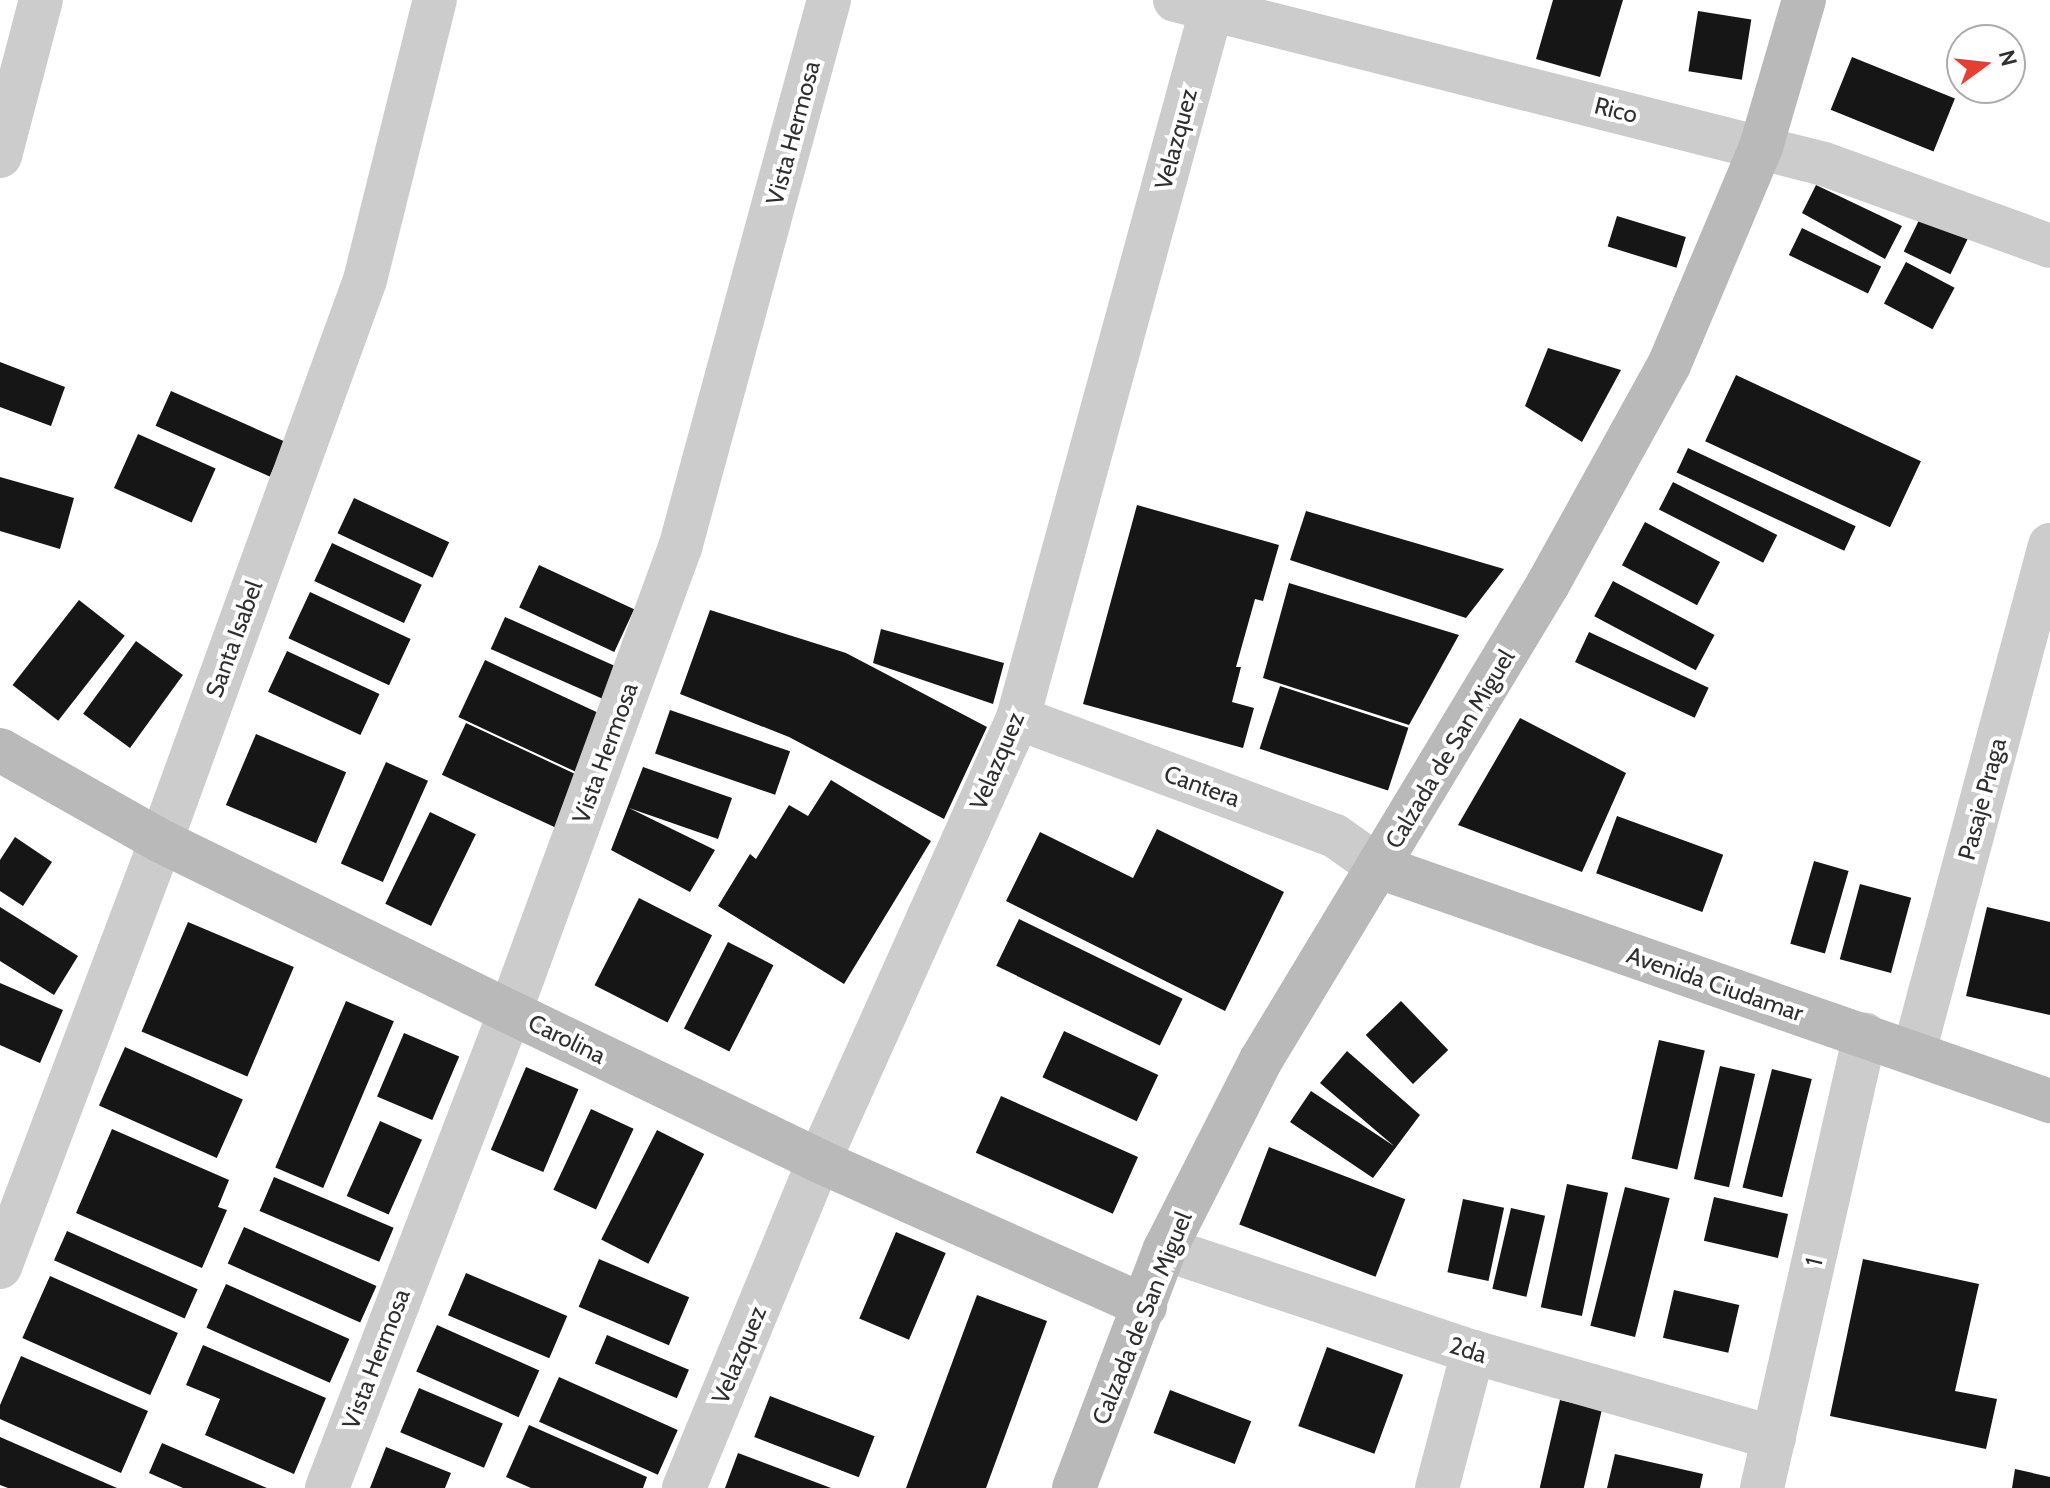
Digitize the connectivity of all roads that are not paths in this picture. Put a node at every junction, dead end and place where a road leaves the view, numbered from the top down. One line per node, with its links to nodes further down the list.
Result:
1 (41, 0): 7 (street)
2 (435, 0): 12 (street, Santa Isabel)
3 (829, 0): 14 (street, Vista Hermosa)
4 (1804, 0): 6 (main road, Calzada de San Miguel)
5 (1200, 3): 6 (street, Rico); 10 (street, Velazquez)
6 (1761, 147): 8 (street, Rico); 13 (main road, Calzada de San Miguel)
7 (0, 156)
8 (2050, 246)
9 (2050, 545): 16 (street, Pasaje Praga)
10 (1018, 718): 13 (street, Cantera); 18 (street, Velazquez)
11 (0, 750): 12 (main road, Carolina)
12 (161, 841): 14 (main road, Carolina); 20 (street, Santa Isabel)
13 (1379, 867): 15 (main road, Avenida Ciudamar); 19 (main road, Calzada de San Miguel)
14 (510, 1012): 18 (main road, Carolina); 24 (street, Vista Hermosa)
15 (1865, 1035): 16 (main road, Avenida Ciudamar); 23 (street, 1)
16 (1914, 1052): 17 (main road, Avenida Ciudamar)
17 (2050, 1101)
18 (819, 1161): 21 (main road, Carolina); 25 (street, Velazquez)
19 (1165, 1249): 21 (main road, Calzada de San Miguel); 22 (street, 2da)
20 (0, 1267)
21 (1145, 1306): 26 (main road, Calzada de San Miguel)
22 (1473, 1352): 23 (street, 2da); 27 (street)
23 (1774, 1438): 28 (street, 1)
24 (327, 1488)
25 (684, 1488)
26 (1074, 1488)
27 (1437, 1488)
28 (1762, 1488)

